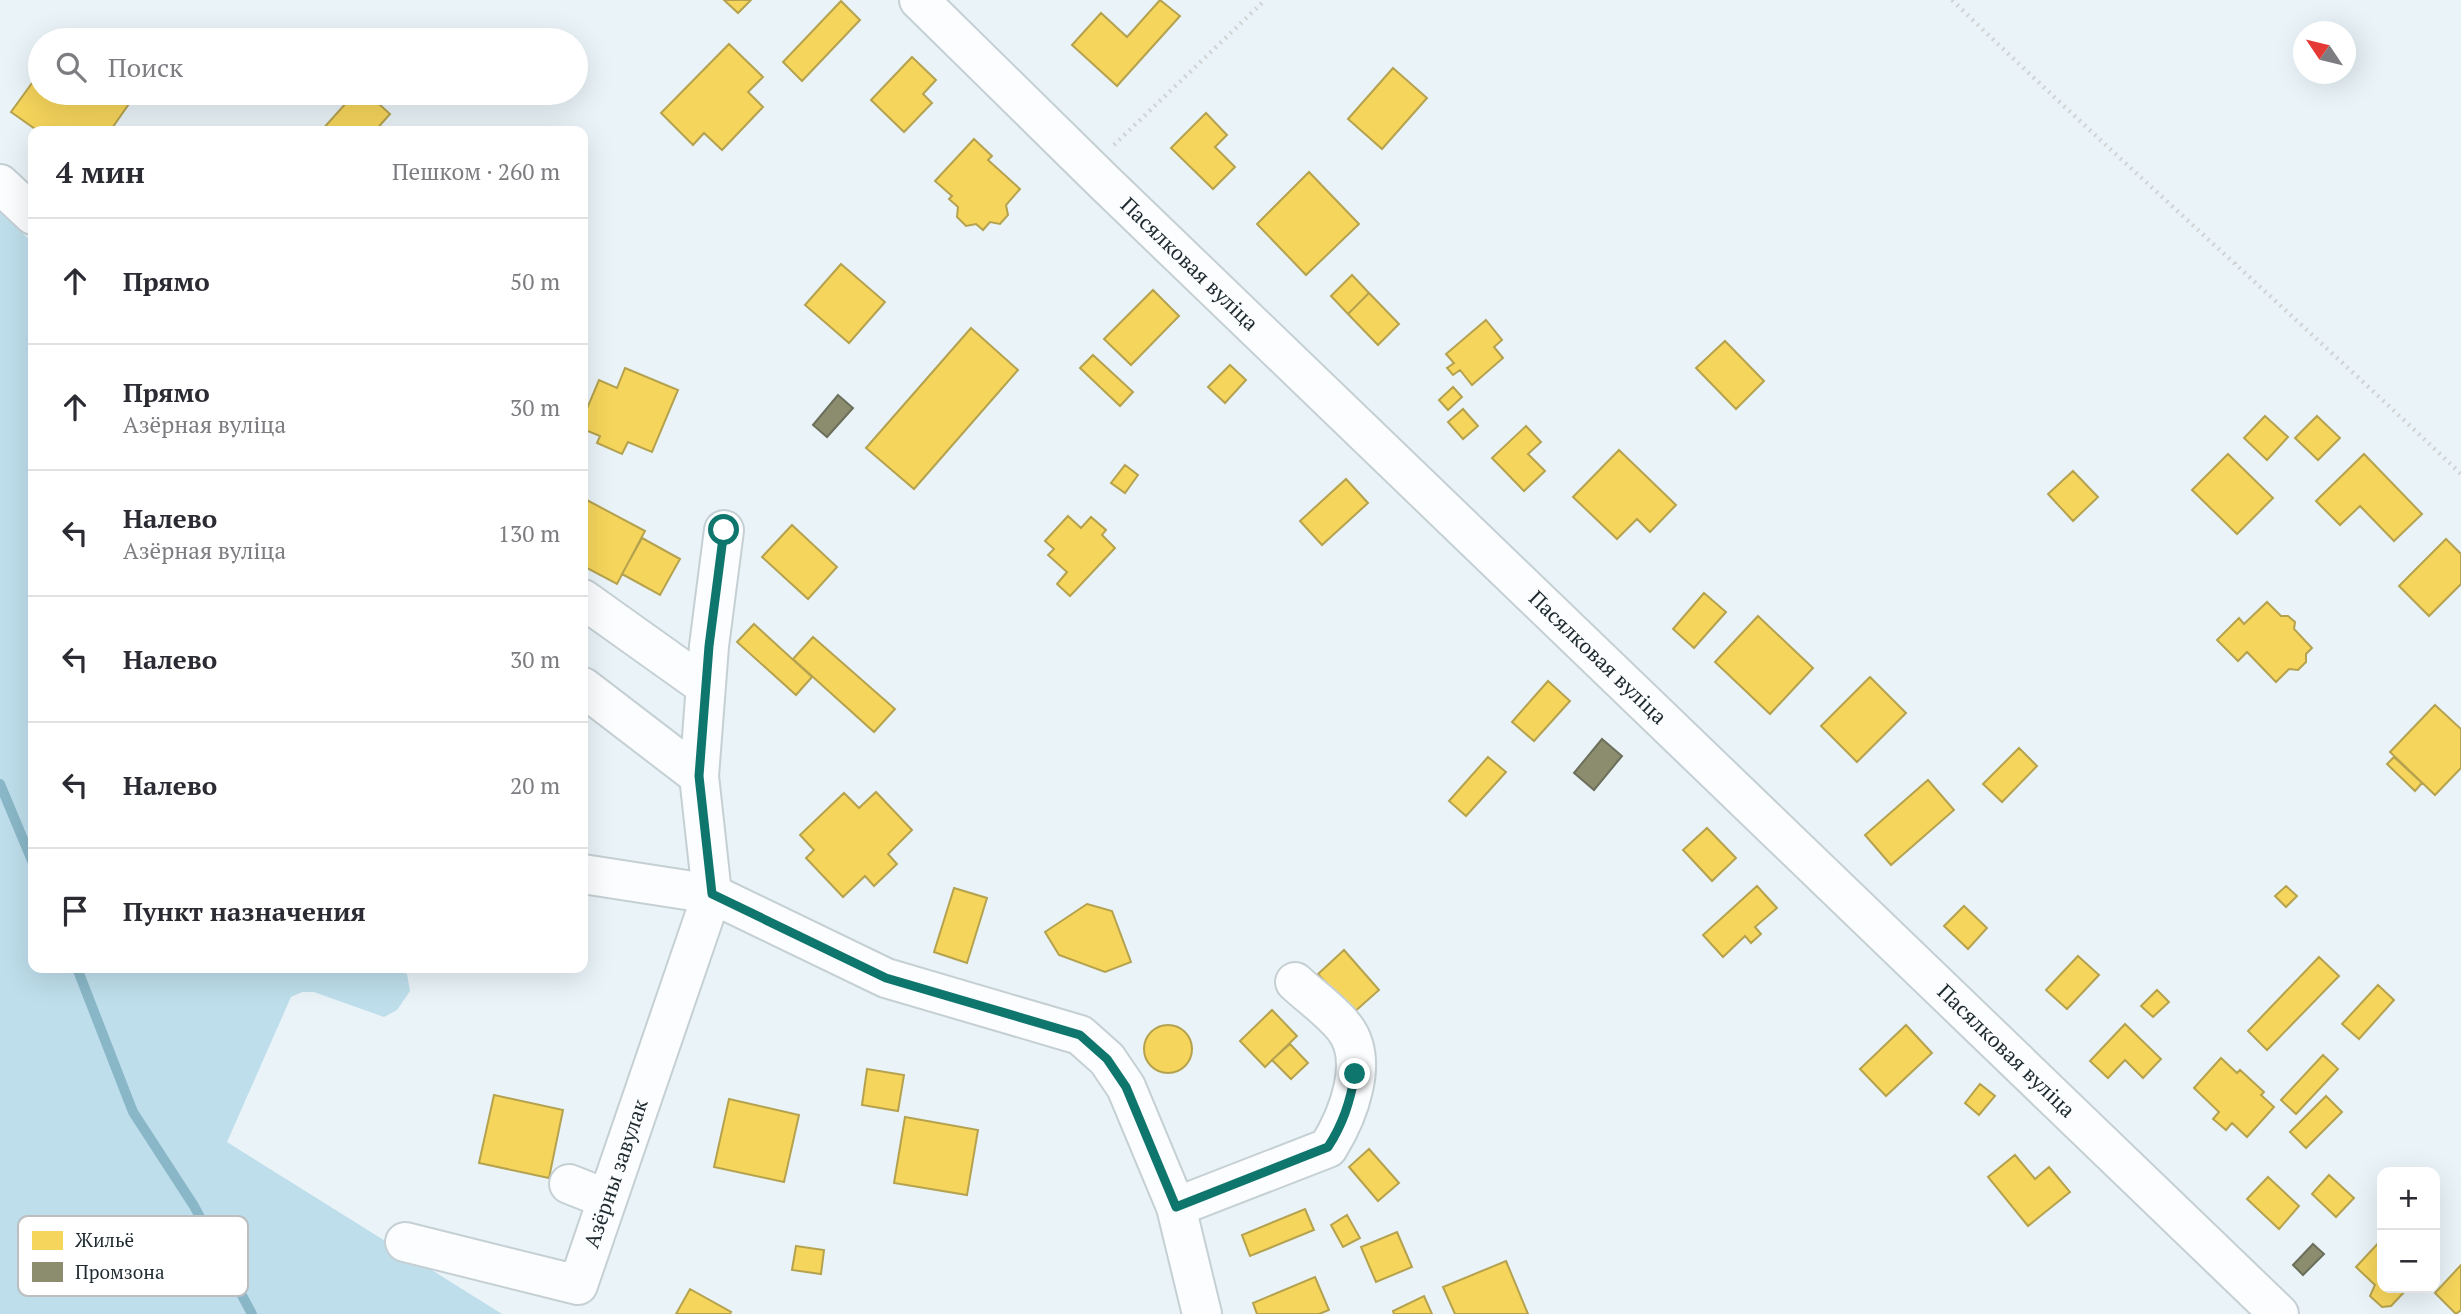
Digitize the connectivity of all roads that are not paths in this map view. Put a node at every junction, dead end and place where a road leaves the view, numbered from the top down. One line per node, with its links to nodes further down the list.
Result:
1 (919, 0): 17 (street, Пасялковая вуліца)
2 (0, 184): 3 (street)
3 (28, 210)
4 (724, 530): 6 (street)
5 (588, 603): 6 (street)
6 (705, 686): 8 (street)
7 (588, 691): 8 (street)
8 (699, 776): 10 (street)
9 (588, 875): 10 (street)
10 (712, 894): 13 (street, Азёрны завулак); 14 (street)
11 (1295, 982): 14 (street)
12 (569, 1184): 13 (street)
13 (607, 1199): 15 (street, Азёрны завулак)
14 (1176, 1207): 16 (street)
15 (405, 1242)
16 (1202, 1314)
17 (2279, 1314)

